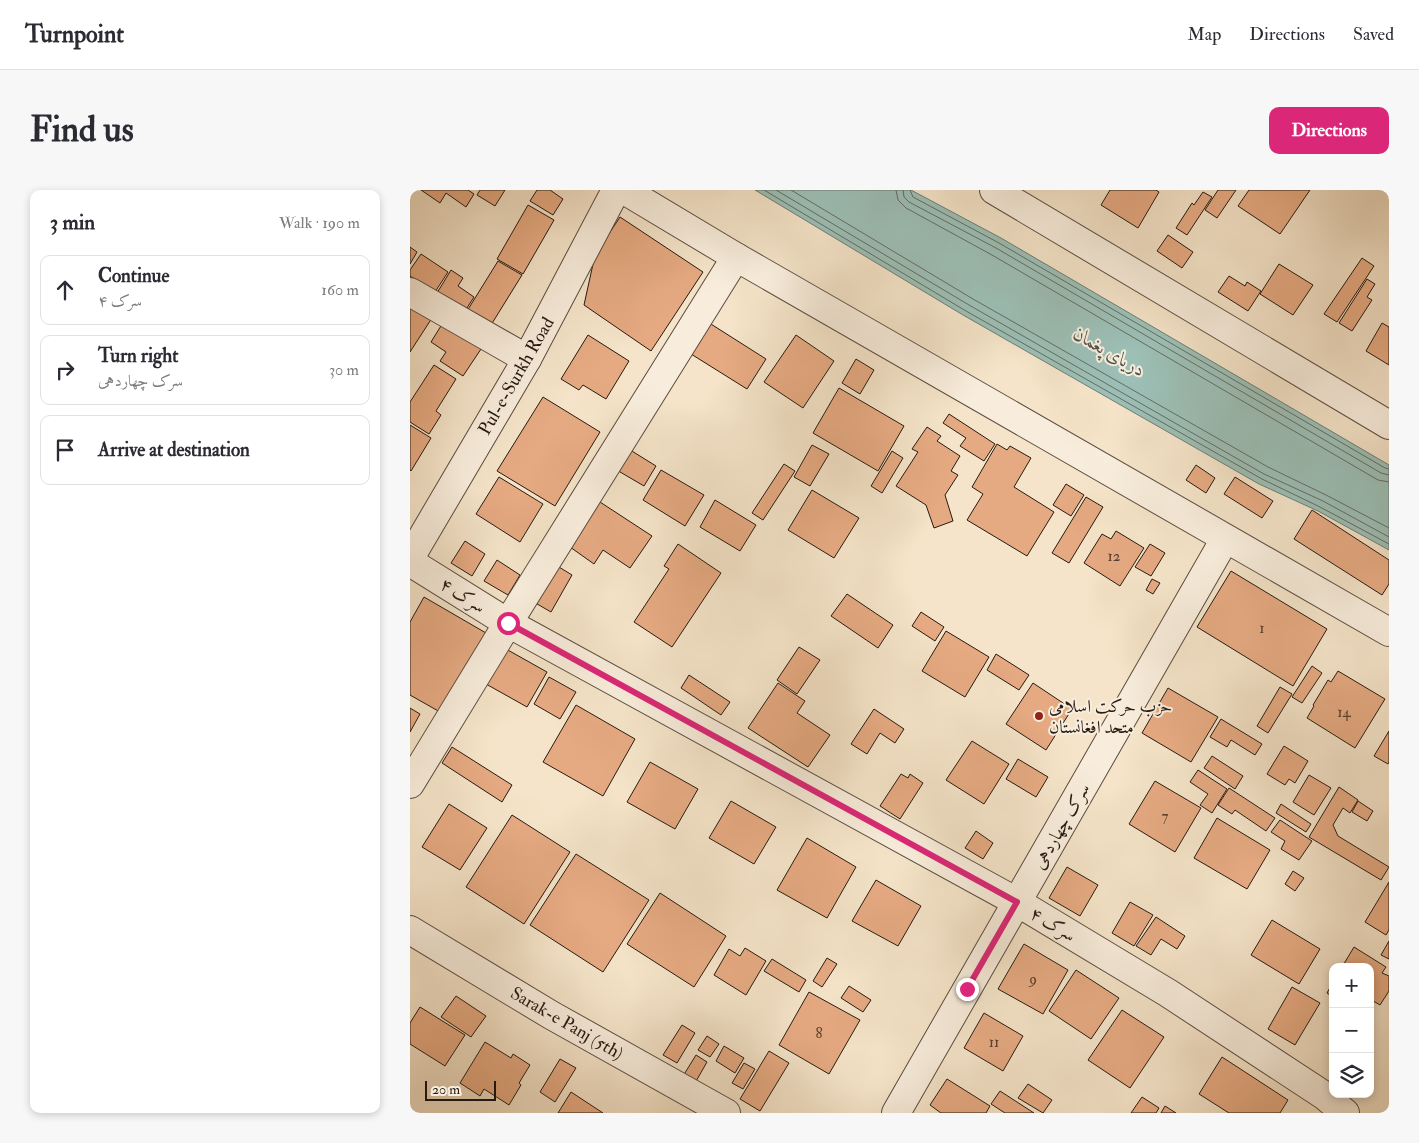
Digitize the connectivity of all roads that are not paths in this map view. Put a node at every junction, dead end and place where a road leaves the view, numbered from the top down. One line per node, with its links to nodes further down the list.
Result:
1 (616, 190): 6 (street, Pul-e-Surkh Road)
2 (624, 190): 4 (street)
3 (994, 190): 7 (street)
4 (736, 258): 8 (street); 11 (street)
5 (410, 292): 6 (street)
6 (527, 359): 9 (street, Pul-e-Surkh Road)
7 (1389, 425)
8 (1225, 538): 12 (street); 14 (street, سرک چهاردهی)
9 (410, 558)
10 (410, 562): 11 (street, سرک ۴)
11 (508, 623): 13 (street); 14 (street, سرک ۴)
12 (1389, 632)
13 (410, 784)
14 (1017, 902): 17 (street, سرک چهاردهی); 18 (street, سرک ۴)
15 (410, 930): 16 (street, Sarak-e Panj (5th))
16 (726, 1113)
17 (896, 1113)
18 (1345, 1113)

